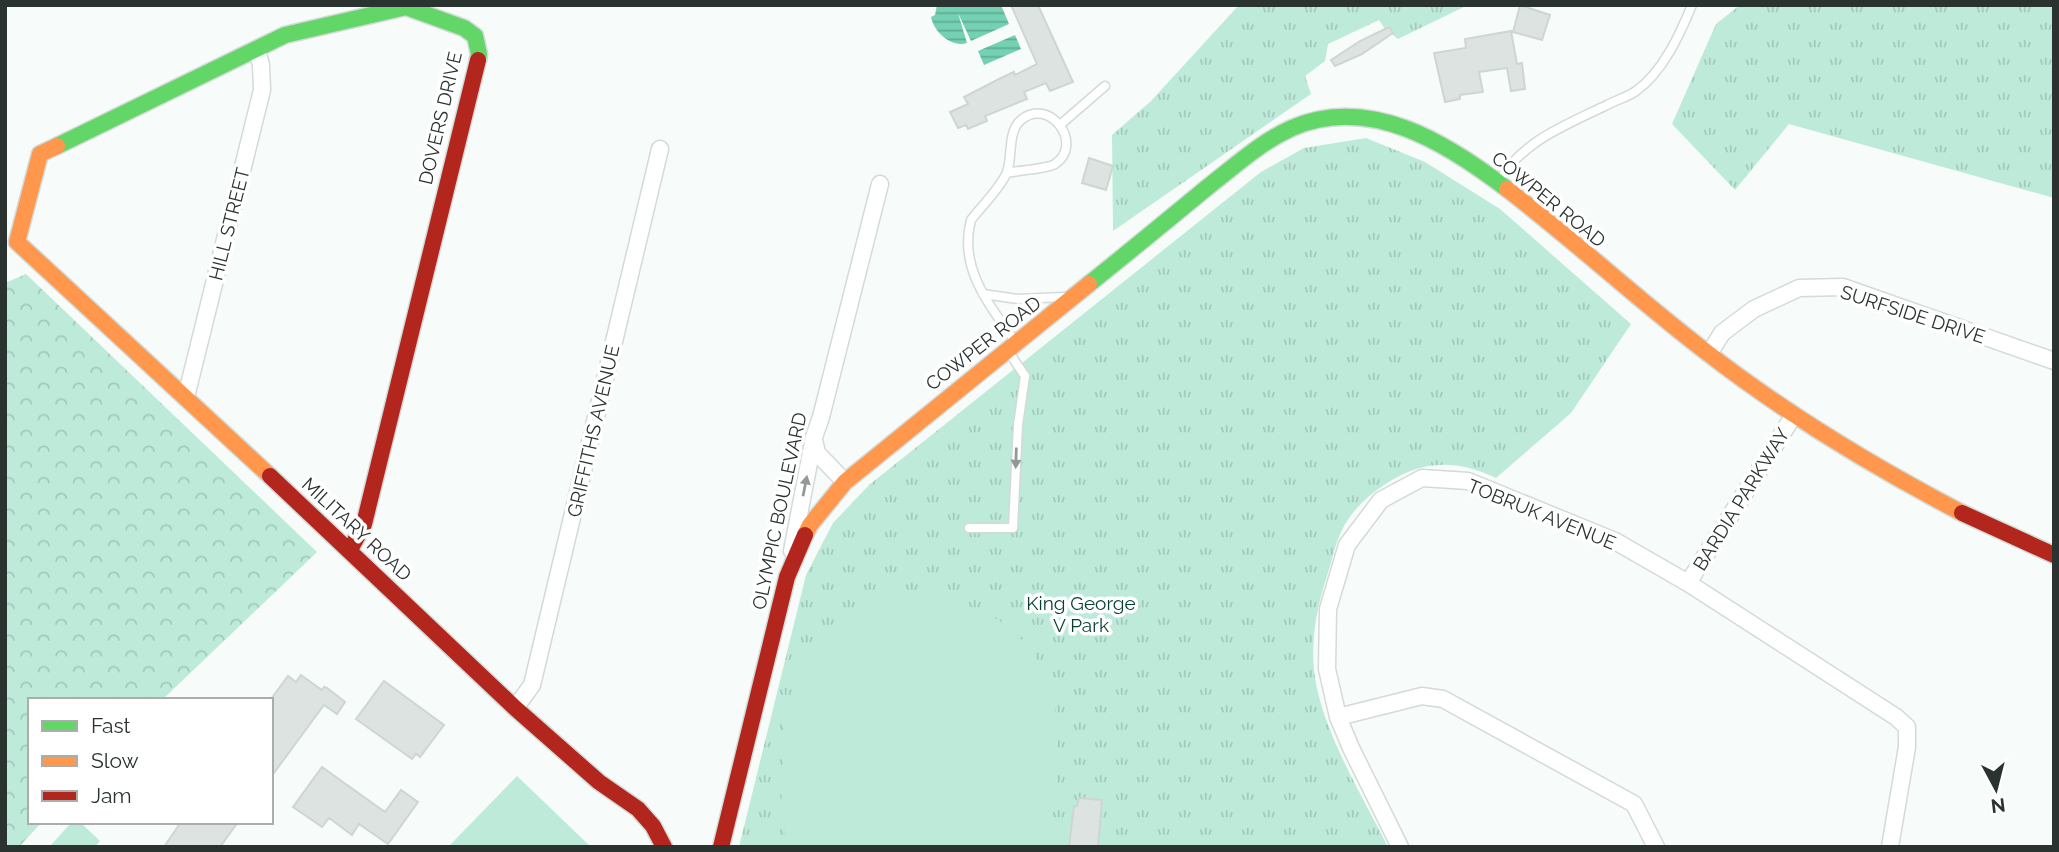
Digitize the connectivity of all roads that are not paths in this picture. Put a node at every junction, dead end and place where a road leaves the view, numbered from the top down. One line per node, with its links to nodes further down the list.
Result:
1 (1692, 6): 7 (lane)
2 (257, 50): 9 (street, DOVERS DRIVE); 15 (street, HILL STREET); 20 (street, DOVERS DRIVE)
3 (1105, 86): 4 (lane)
4 (1060, 125): 6 (lane); 6 (lane)
5 (660, 149): 24 (street, GRIFFITHS AVENUE)
6 (1007, 173): 10 (lane)
7 (1499, 182): 11 (street, COWPER ROAD); 13 (street, COWPER ROAD)
8 (880, 184): 17 (street, OLYMPIC BOULEVARD)
9 (11, 245): 15 (street, MILITARY ROAD)
10 (983, 294): 11 (lane); 12 (lane)
11 (1075, 297): 12 (street, COWPER ROAD)
12 (1011, 347): 18 (street, COWPER ROAD); 19 (lane, one-way to 19)
13 (1709, 354): 14 (street, SURFSIDE DRIVE); 16 (street, COWPER ROAD)
14 (2054, 361)
15 (186, 397): 20 (street, MILITARY ROAD)
16 (1794, 415): 21 (street, COWPER ROAD); 23 (street, BARDIA PARKWAY)
17 (814, 438): 18 (street); 22 (street, OLYMPIC BOULEVARD, one-way to 17)
18 (845, 482): 22 (street, COWPER ROAD)
19 (969, 528)
20 (350, 550): 24 (street, MILITARY ROAD)
21 (2054, 555)
22 (788, 578): 27 (street, OLYMPIC BOULEVARD)
23 (1688, 583): 25 (street, TOBRUK AVENUE); 30 (street, TOBRUK AVENUE)
24 (515, 708): 26 (street, MILITARY ROAD)
25 (1338, 717): 28 (street, TOBRUK AVENUE); 29 (street)
26 (664, 847)
27 (721, 847)
28 (1400, 847)
29 (1656, 847)
30 (1890, 847)

